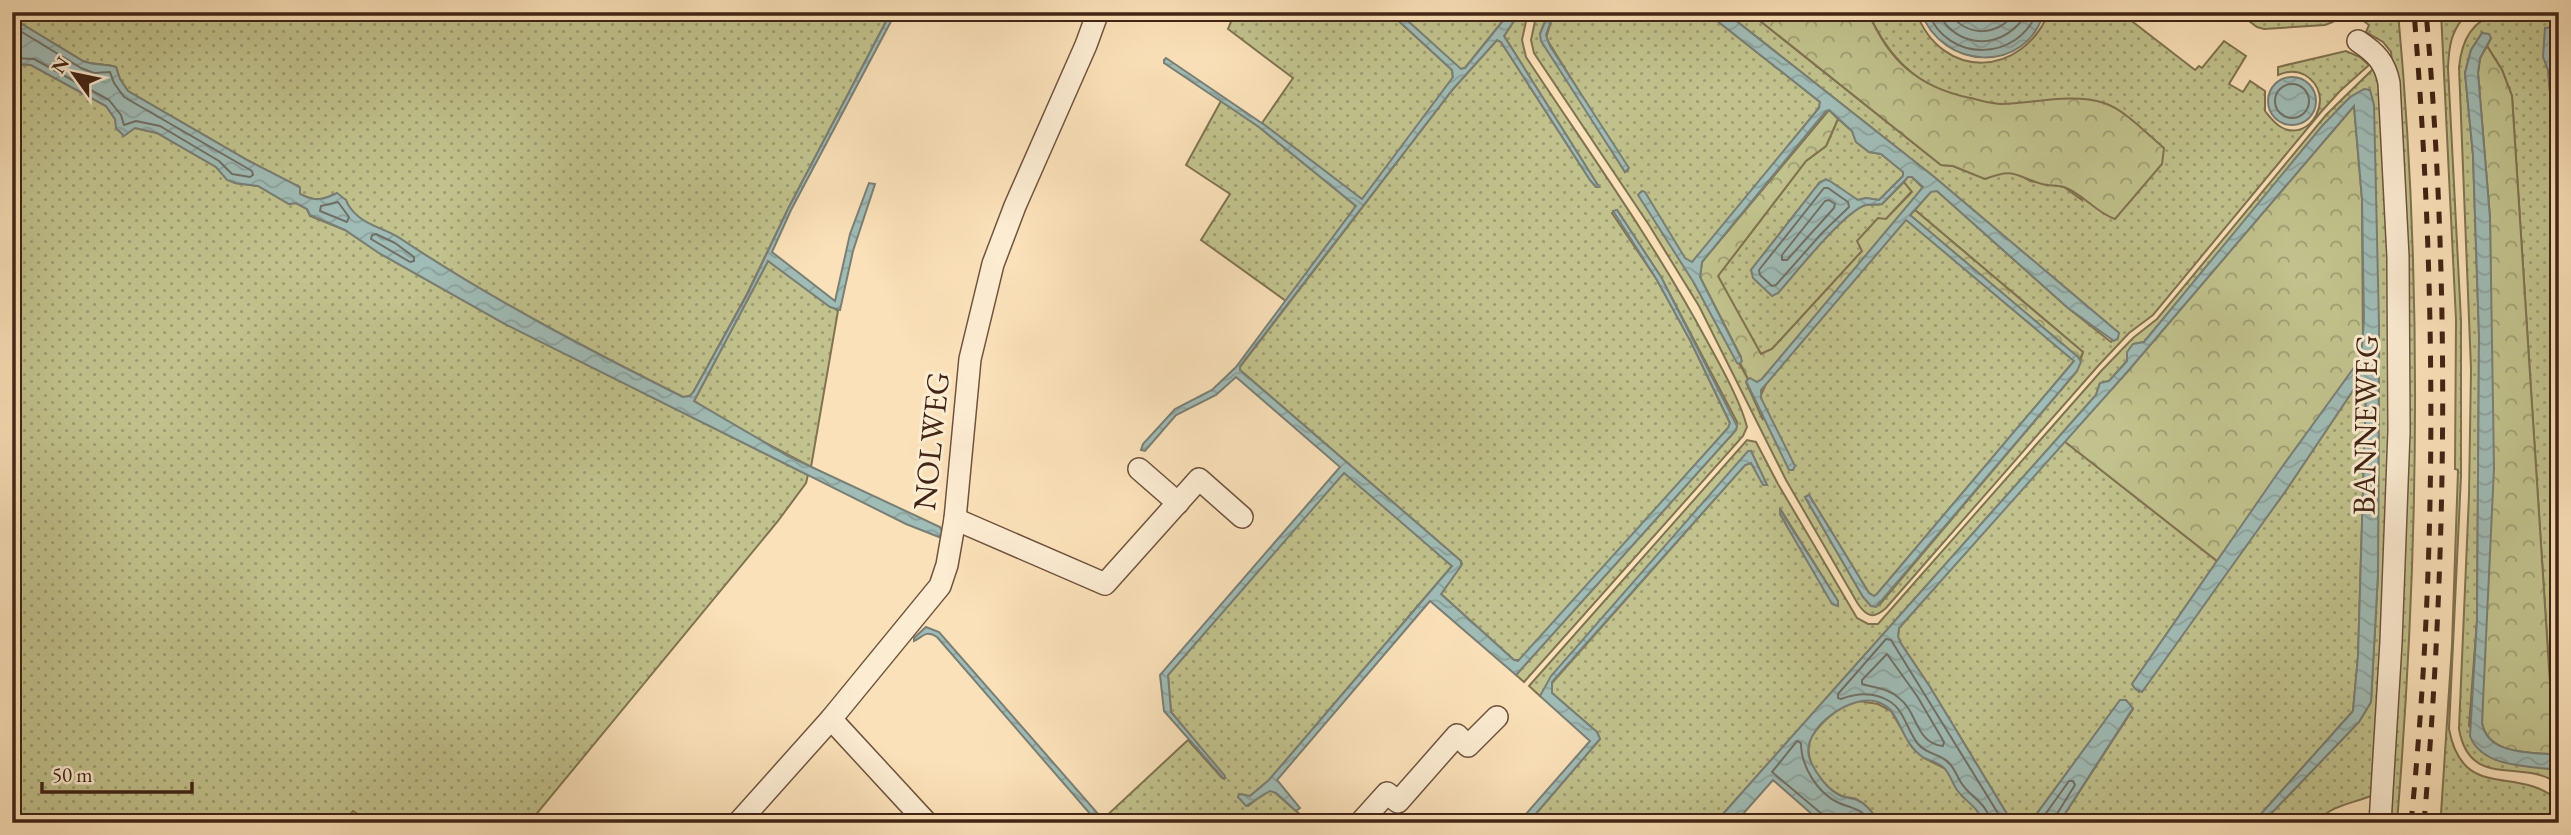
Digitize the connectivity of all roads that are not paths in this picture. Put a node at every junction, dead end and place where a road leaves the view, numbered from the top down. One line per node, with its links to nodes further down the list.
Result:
1 (1098, 12): 6 (street, NOLWEG)
2 (2358, 41): 12 (street, BANNEWEG)
3 (1139, 469): 4 (street)
4 (1178, 503): 5 (street); 6 (street)
5 (1242, 517)
6 (956, 519): 8 (street, NOLWEG)
7 (1497, 717): 11 (street)
8 (831, 719): 9 (street, NOLWEG); 10 (street)
9 (738, 823)
10 (927, 823)
11 (1360, 823)
12 (2380, 823)

